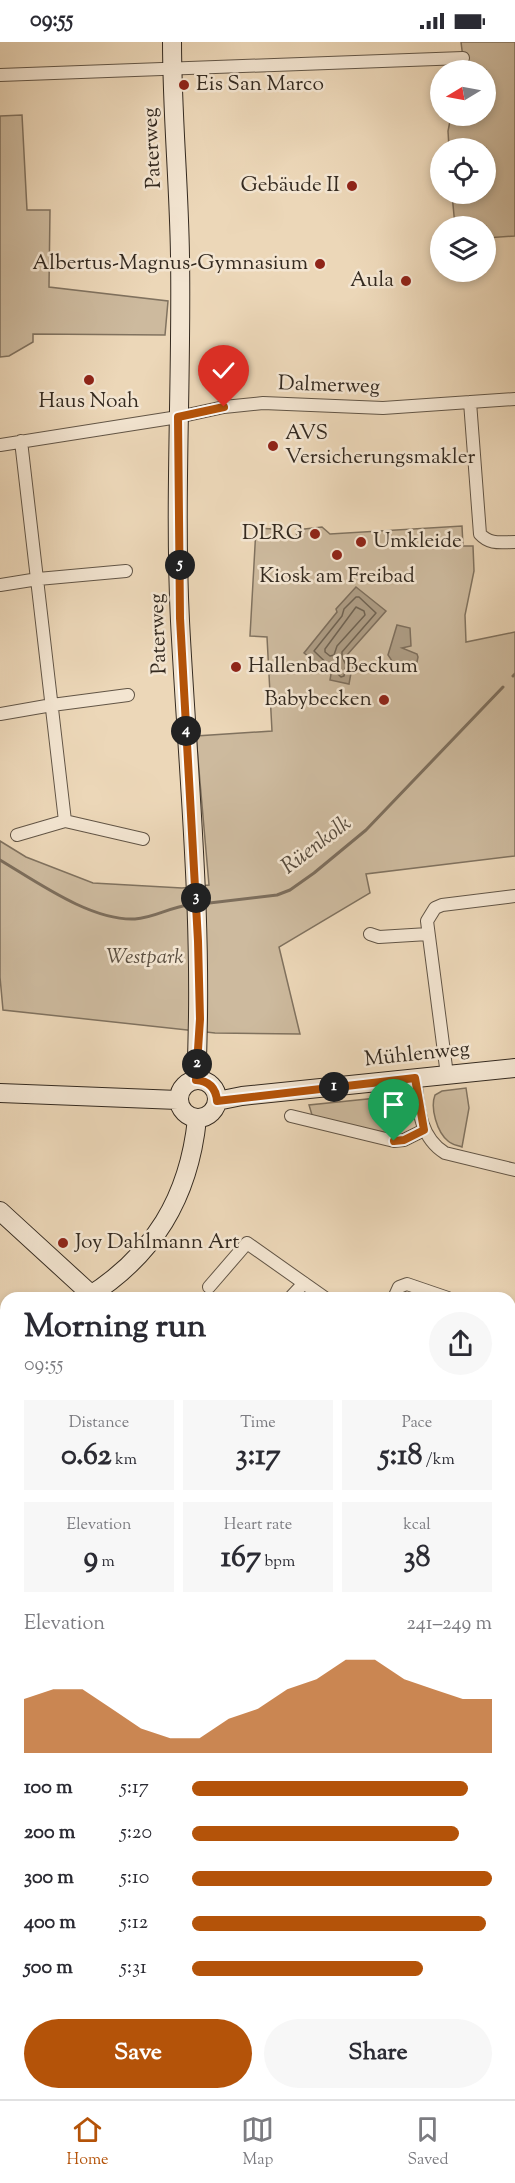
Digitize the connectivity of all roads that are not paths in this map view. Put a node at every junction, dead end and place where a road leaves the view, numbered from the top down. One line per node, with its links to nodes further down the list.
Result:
1 (172, 42): 3 (street, Paterweg)
2 (463, 58): 3 (street)
3 (172, 70): 4 (street); 7 (street, Paterweg)
4 (0, 75)
5 (515, 399): 6 (street, Dalmerweg)
6 (470, 402): 7 (street, Dalmerweg); 10 (street)
7 (178, 417): 8 (street, Dalmerweg); 26 (street, Paterweg)
8 (21, 441): 9 (street, Dalmerweg); 12 (street)
9 (0, 445)
10 (515, 542)
11 (126, 571): 12 (street)
12 (38, 579): 13 (street); 15 (street)
13 (0, 585)
14 (128, 695): 15 (street)
15 (52, 705): 16 (street); 17 (street)
16 (0, 714)
17 (65, 821): 18 (street); 19 (street)
18 (17, 835)
19 (142, 839)
20 (515, 896): 22 (street)
21 (370, 934): 22 (street)
22 (428, 934): 24 (street)
23 (515, 1068): 24 (street, Mühlenweg)
24 (447, 1075): 25 (street, Mühlenweg)
25 (415, 1078): 29 (street, Mühlenweg); 32 (street)
26 (196, 1080): 28 (street); 29 (street)
27 (0, 1093): 28 (street)
28 (178, 1100): 31 (street)
29 (217, 1101): 31 (street)
30 (291, 1116): 32 (street)
31 (197, 1119): 38 (street)
32 (424, 1130): 33 (street)
33 (515, 1170)
34 (0, 1211): 37 (street)
35 (304, 1283): 36 (street); 39 (street); 40 (street)
36 (209, 1287)
37 (87, 1292)
38 (96, 1292)
39 (296, 1292)
40 (317, 1292)
41 (397, 1292): 42 (street)
42 (430, 1292)

